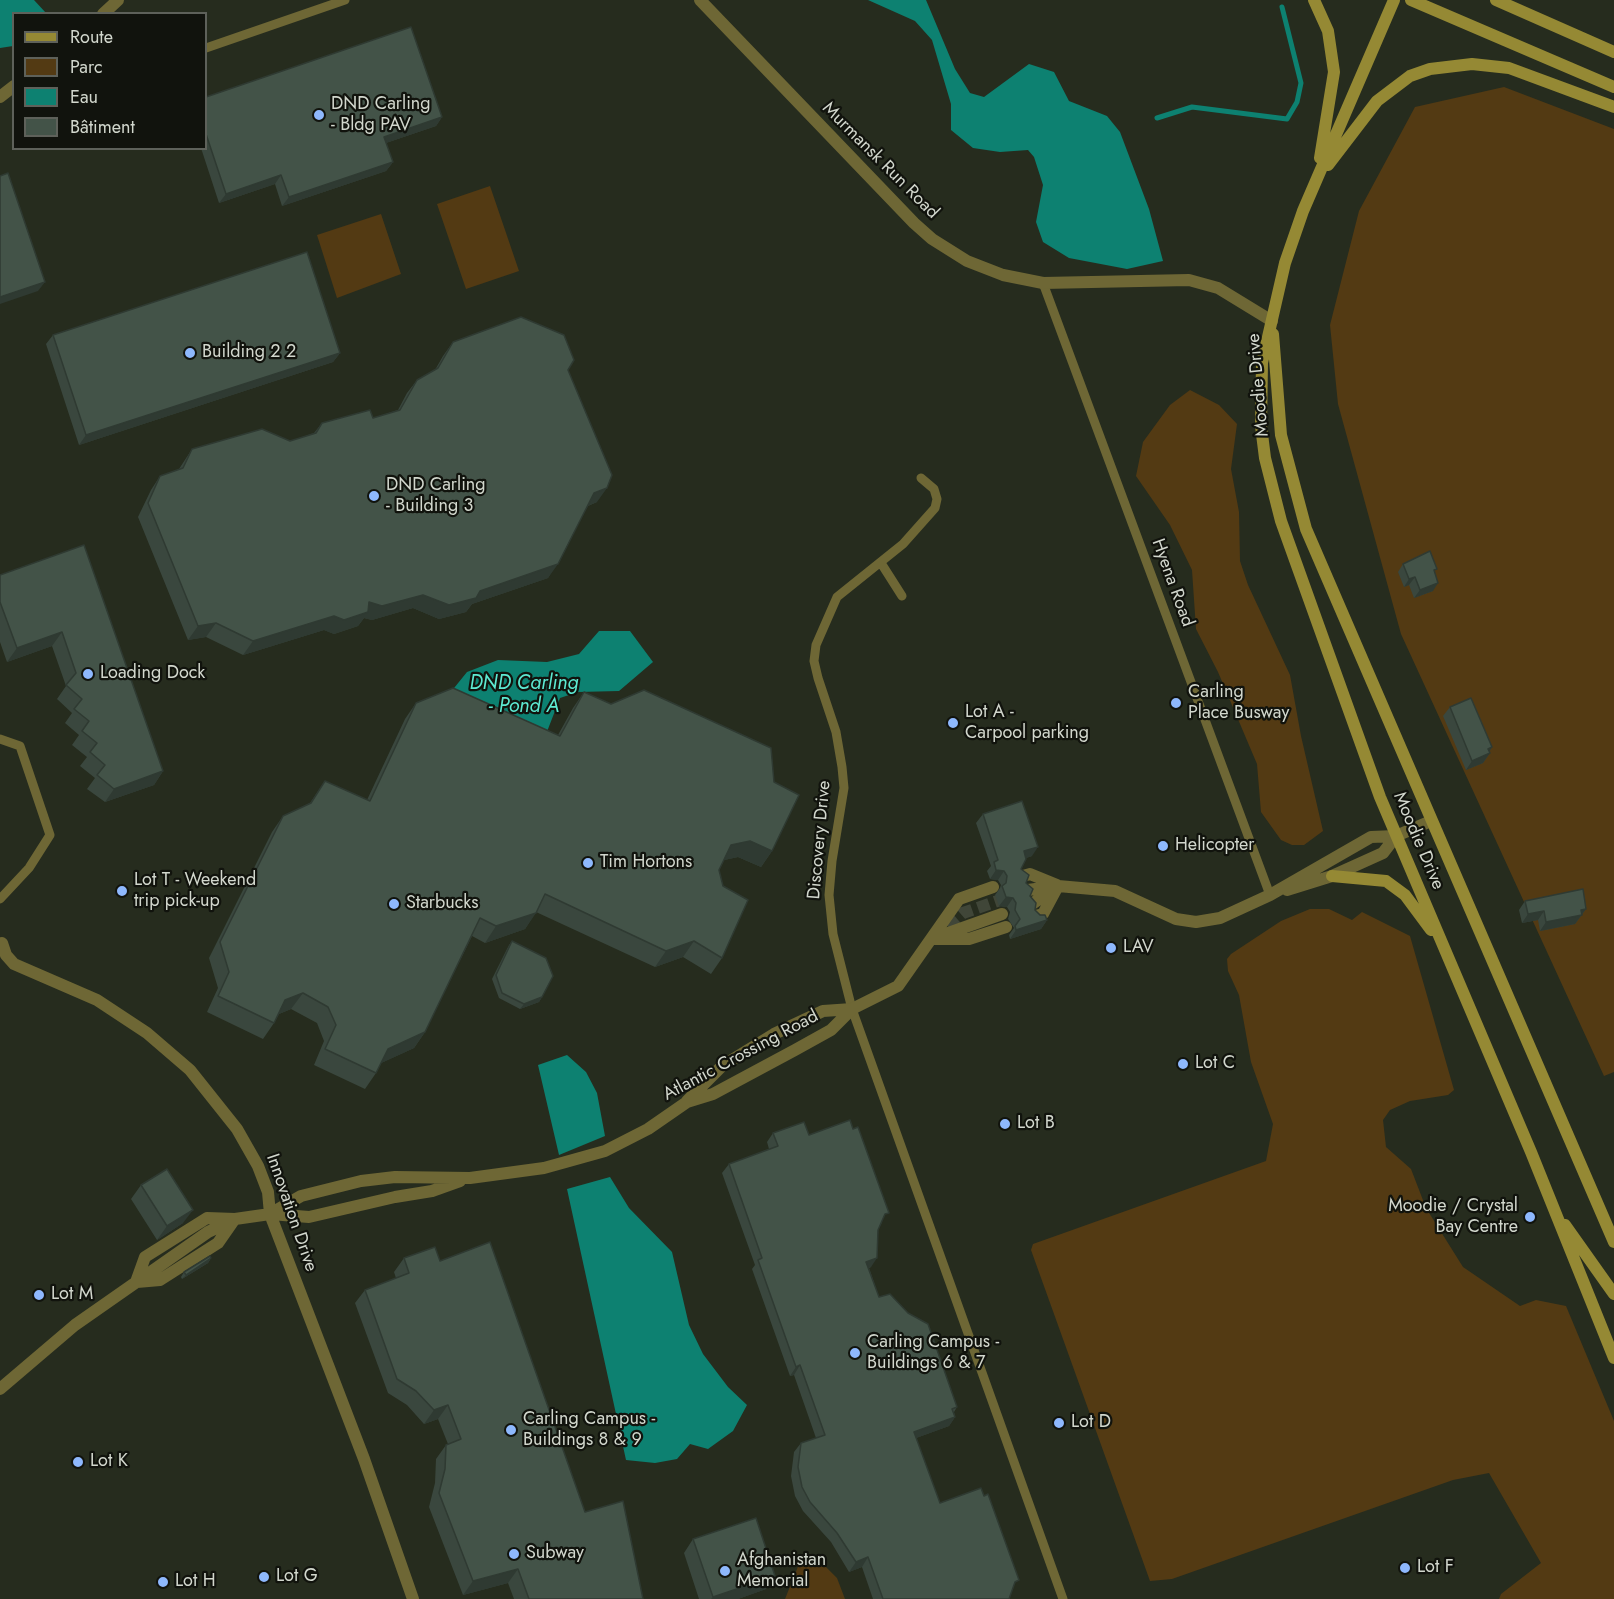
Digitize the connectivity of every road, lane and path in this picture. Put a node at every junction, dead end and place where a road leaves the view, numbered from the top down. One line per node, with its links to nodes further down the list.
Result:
1 (118, 0): 8 (street)
2 (345, 0): 9 (lane)
3 (700, 0): 16 (street, Murmansk Run Road)
4 (1314, 0): 15 (main road)
5 (1394, 0): 15 (main road, Moodie Drive)
6 (1411, 0): 11 (main road)
7 (1496, 0): 10 (main road)
8 (105, 12)
9 (207, 48)
10 (1614, 52)
11 (1614, 87)
12 (12, 88): 13 (street)
13 (0, 97)
14 (1614, 108): 15 (main road)
15 (1315, 182): 17 (main road, Moodie Drive)
16 (1043, 283): 17 (street, Murmansk Run Road); 29 (lane, Hyena Road)
17 (1272, 321): 22 (main road, Moodie Drive); 23 (main road, Moodie Drive)
18 (921, 478): 19 (lane, Discovery Drive)
19 (881, 563): 20 (lane); 38 (lane, Discovery Drive)
20 (902, 596)
21 (0, 739): 30 (lane)
22 (1431, 821): 23 (street); 44 (main road, Moodie Drive)
23 (1396, 836): 25 (street); 29 (street); 37 (main road, Moodie Drive)
24 (1023, 876): 26 (street)
25 (1332, 876): 29 (street); 37 (main road)
26 (1058, 886): 28 (street); 29 (street); 31 (street); 33 (street)
27 (993, 887): 36 (street, Atlantic Crossing Road)
28 (1028, 890)
29 (1270, 895)
30 (0, 899)
31 (1032, 904)
32 (1002, 914): 36 (street)
33 (1036, 916)
34 (1006, 927): 36 (street)
35 (1, 938): 42 (street, Innovation Drive)
36 (934, 939): 38 (street, Atlantic Crossing Road)
37 (1444, 948): 41 (main road, Moodie Drive)
38 (852, 1009): 39 (street, Atlantic Crossing Road); 39 (street); 50 (lane, Discovery Drive)
39 (687, 1102): 40 (street, Atlantic Crossing Road)
40 (470, 1178): 42 (street, Atlantic Crossing Road); 42 (street, Atlantic Crossing Road)
41 (1554, 1209): 46 (main road); 47 (main road, Moodie Drive)
42 (270, 1214): 43 (street, Atlantic Crossing Road); 49 (street, Innovation Drive)
43 (235, 1219): 45 (street); 45 (street, Atlantic Crossing Road)
44 (1614, 1242)
45 (136, 1282): 48 (street)
46 (1614, 1294)
47 (1614, 1358)
48 (0, 1389)
49 (413, 1599)
50 (1063, 1599)

